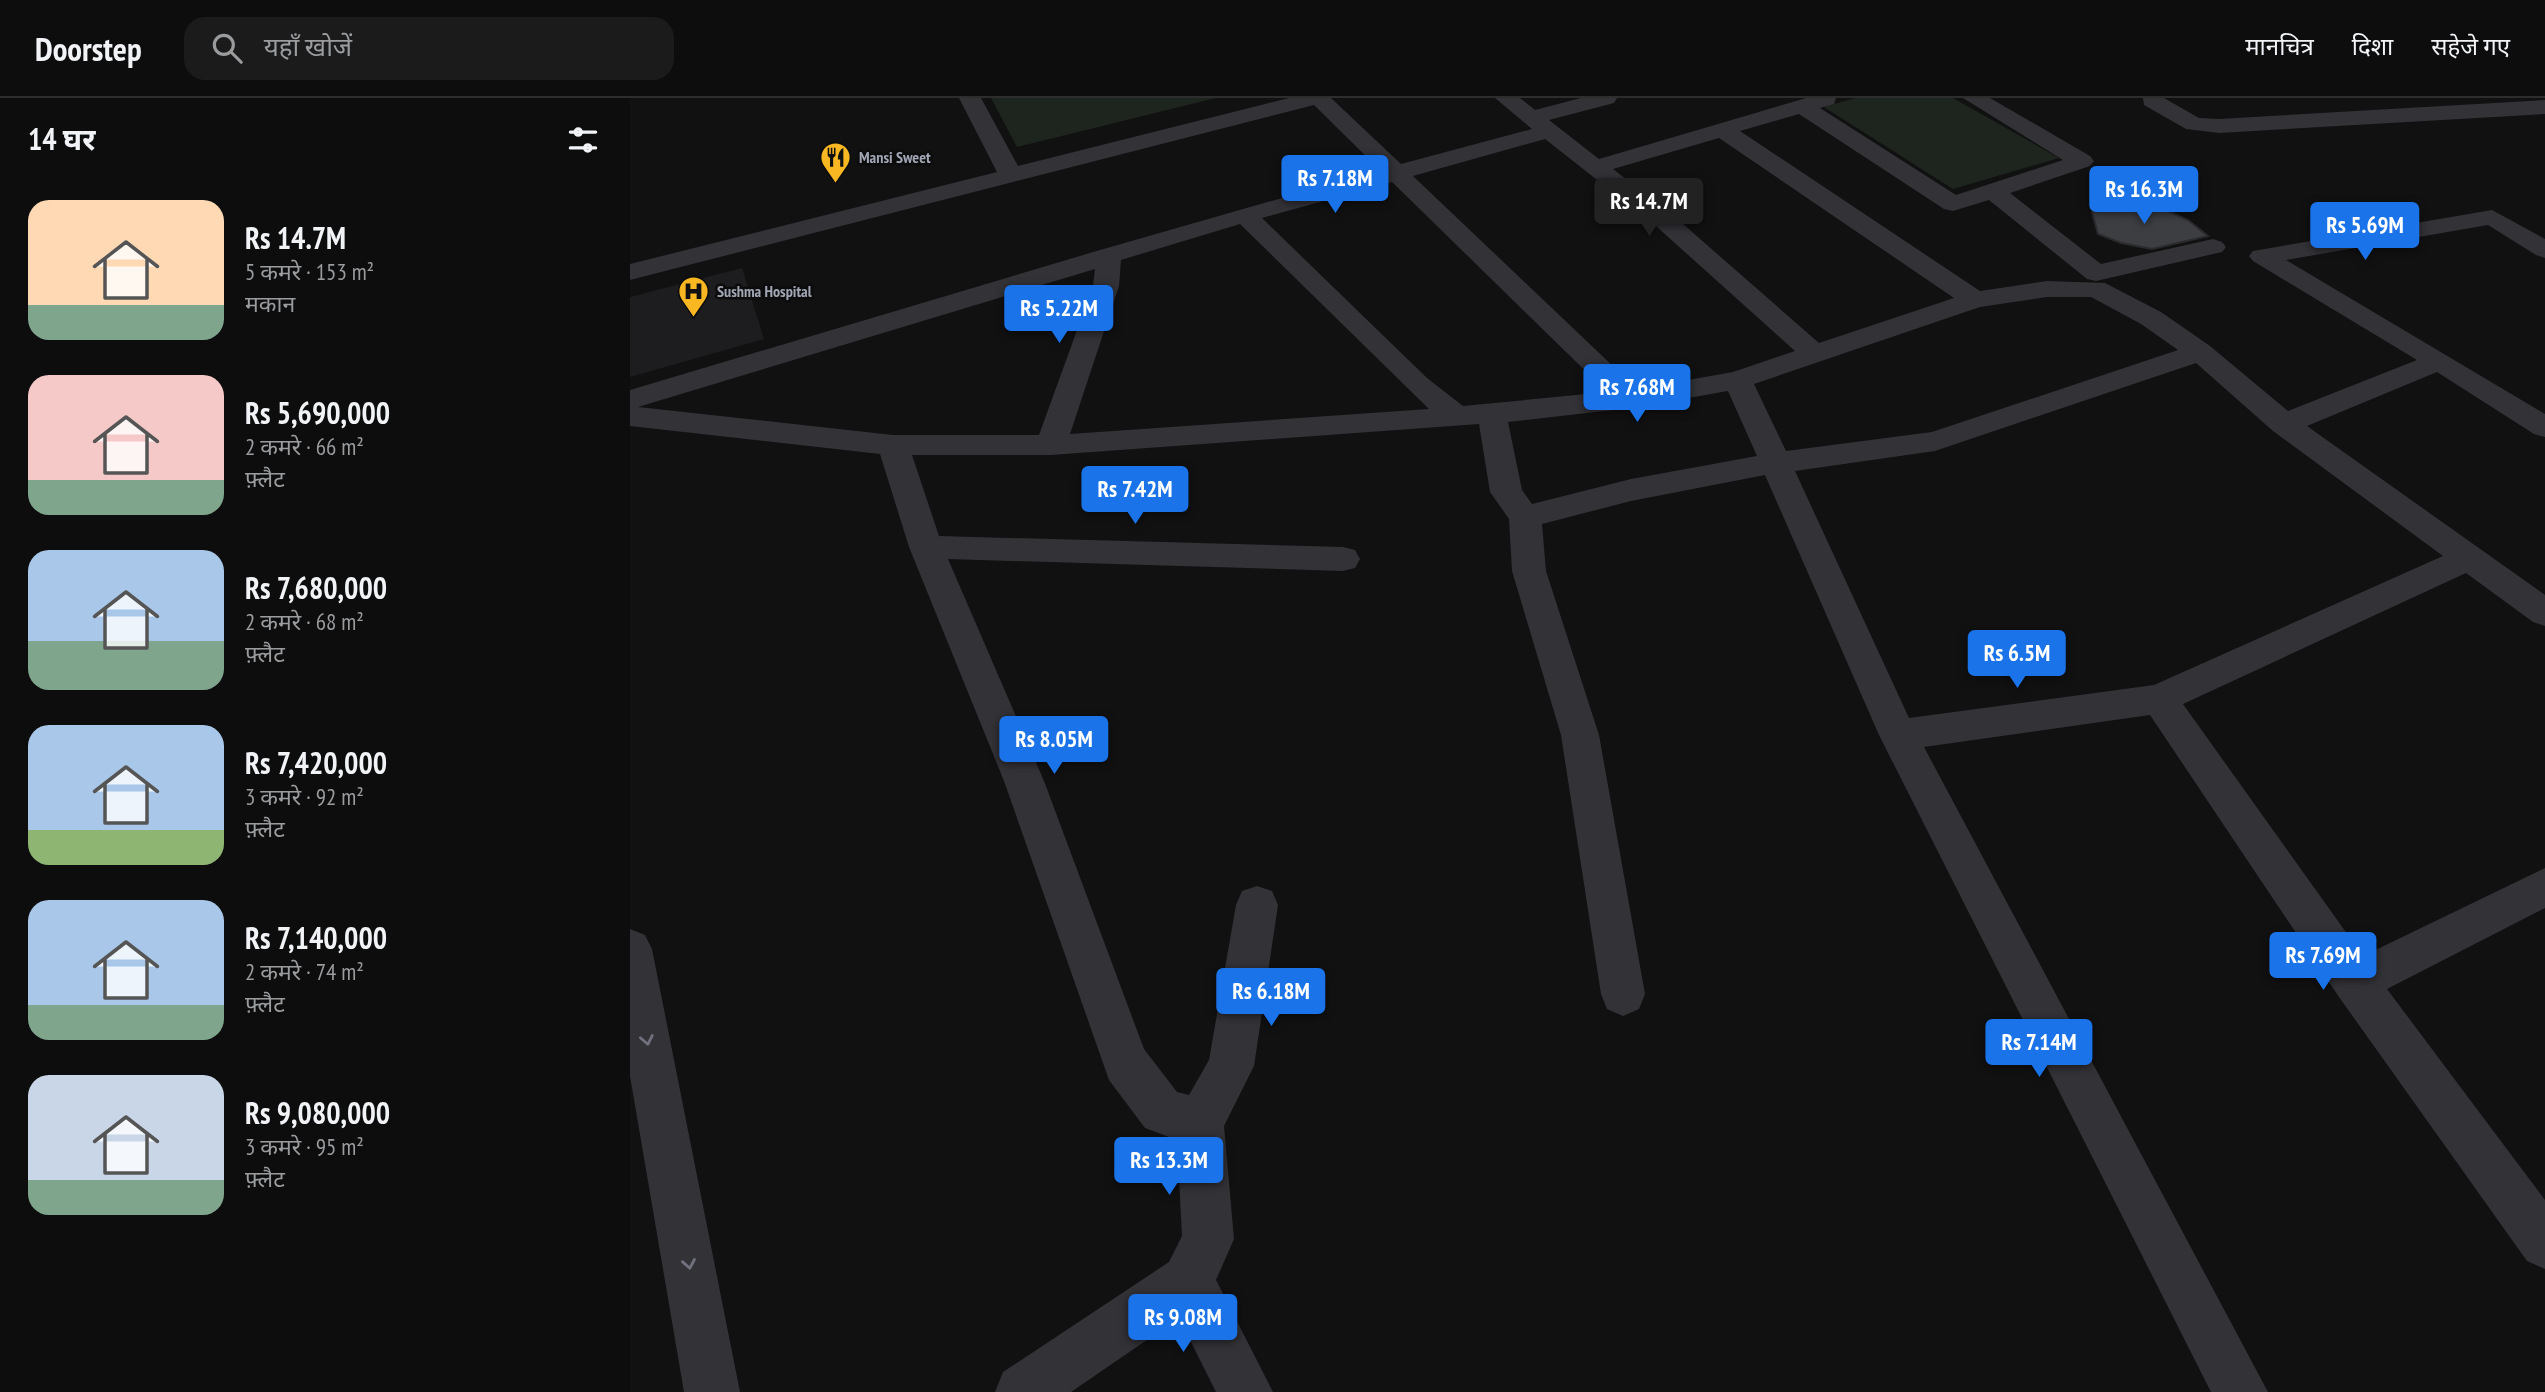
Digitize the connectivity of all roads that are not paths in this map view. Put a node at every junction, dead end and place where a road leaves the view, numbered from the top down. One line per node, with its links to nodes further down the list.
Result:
1 (970, 98): 14 (street)
2 (1317, 98): 8 (street); 15 (street)
3 (1506, 98): 11 (street)
4 (1606, 98): 11 (street)
5 (1828, 98): 9 (street)
6 (1974, 98): 16 (street)
7 (2152, 100): 10 (street)
8 (1274, 103): 14 (street)
9 (1802, 106): 12 (street); 16 (street)
10 (2545, 107)
11 (1540, 125): 13 (street); 15 (street)
12 (1723, 130): 13 (street); 22 (street)
13 (1595, 167): 24 (street)
14 (1010, 174): 21 (street)
15 (1401, 174): 17 (street); 27 (street)
16 (1993, 191): 18 (street)
17 (1245, 215): 20 (street); 29 (street)
18 (2213, 247)
19 (2545, 250): 25 (street)
20 (1109, 255): 28 (street); 34 (street)
21 (630, 272)
22 (1975, 300): 23 (street); 24 (street)
23 (2200, 352): 31 (street); 35 (street)
24 (1813, 353): 26 (street)
25 (2440, 361): 31 (street); 32 (street)
26 (1738, 380): 27 (street); 35 (street)
27 (1631, 399): 29 (street)
28 (630, 400)
29 (1474, 415): 34 (street); 36 (street)
30 (630, 416): 33 (street)
31 (2284, 424): 38 (street)
32 (2545, 427)
33 (893, 444): 34 (street); 37 (street)
34 (1051, 445)
35 (1776, 463): 36 (street); 42 (street)
36 (1525, 517): 47 (street)
37 (926, 547): 39 (street); 48 (street)
38 (2469, 558): 40 (street); 41 (street)
39 (1343, 559)
40 (2545, 613)
41 (2159, 699): 42 (street); 46 (street)
42 (1898, 735): 54 (street)
43 (2545, 887): 46 (street)
44 (1257, 905): 48 (street)
45 (630, 949): 51 (street, one-way to 51)
46 (2355, 982): 49 (street)
47 (1623, 994)
48 (1200, 1124): 50 (street)
49 (2545, 1243)
50 (1188, 1281): 52 (street); 53 (street)
51 (712, 1392)
52 (1023, 1392)
53 (1245, 1392)
54 (2240, 1392)

